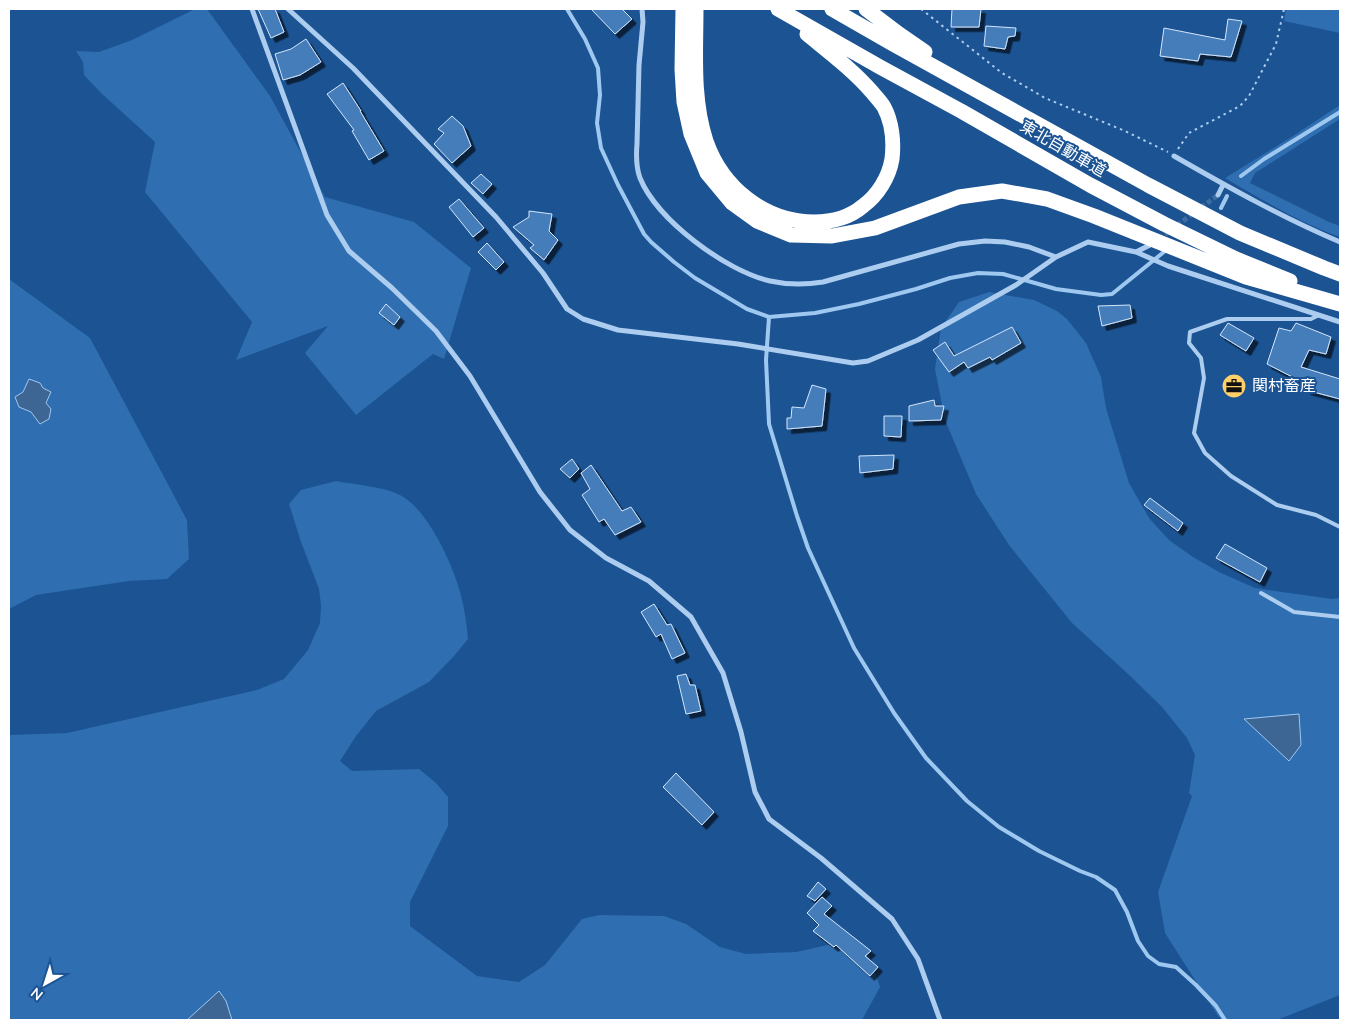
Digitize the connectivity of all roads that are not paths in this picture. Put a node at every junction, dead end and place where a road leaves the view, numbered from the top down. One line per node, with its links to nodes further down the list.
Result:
1 (252, 9): 23 (street)
2 (288, 9): 15 (street)
3 (642, 9): 15 (street)
4 (778, 9): 7 (highway); 17 (highway, 東北自動車道)
5 (832, 9): 8 (highway, 東北自動車道)
6 (866, 9): 8 (highway)
7 (692, 10): 17 (highway)
8 (1023, 116): 16 (highway, 東北自動車道)
9 (1174, 156): 10 (street)
10 (1223, 185): 11 (street); 12 (street)
11 (1218, 195)
12 (1340, 242)
13 (1150, 245): 14 (street)
14 (1136, 252): 15 (street); 18 (street)
15 (1056, 257)
16 (1340, 274)
17 (1340, 303)
18 (1320, 315): 19 (street); 20 (lane)
19 (1340, 322)
20 (1340, 527)
21 (1261, 593): 22 (lane)
22 (1340, 617)
23 (940, 1020)

